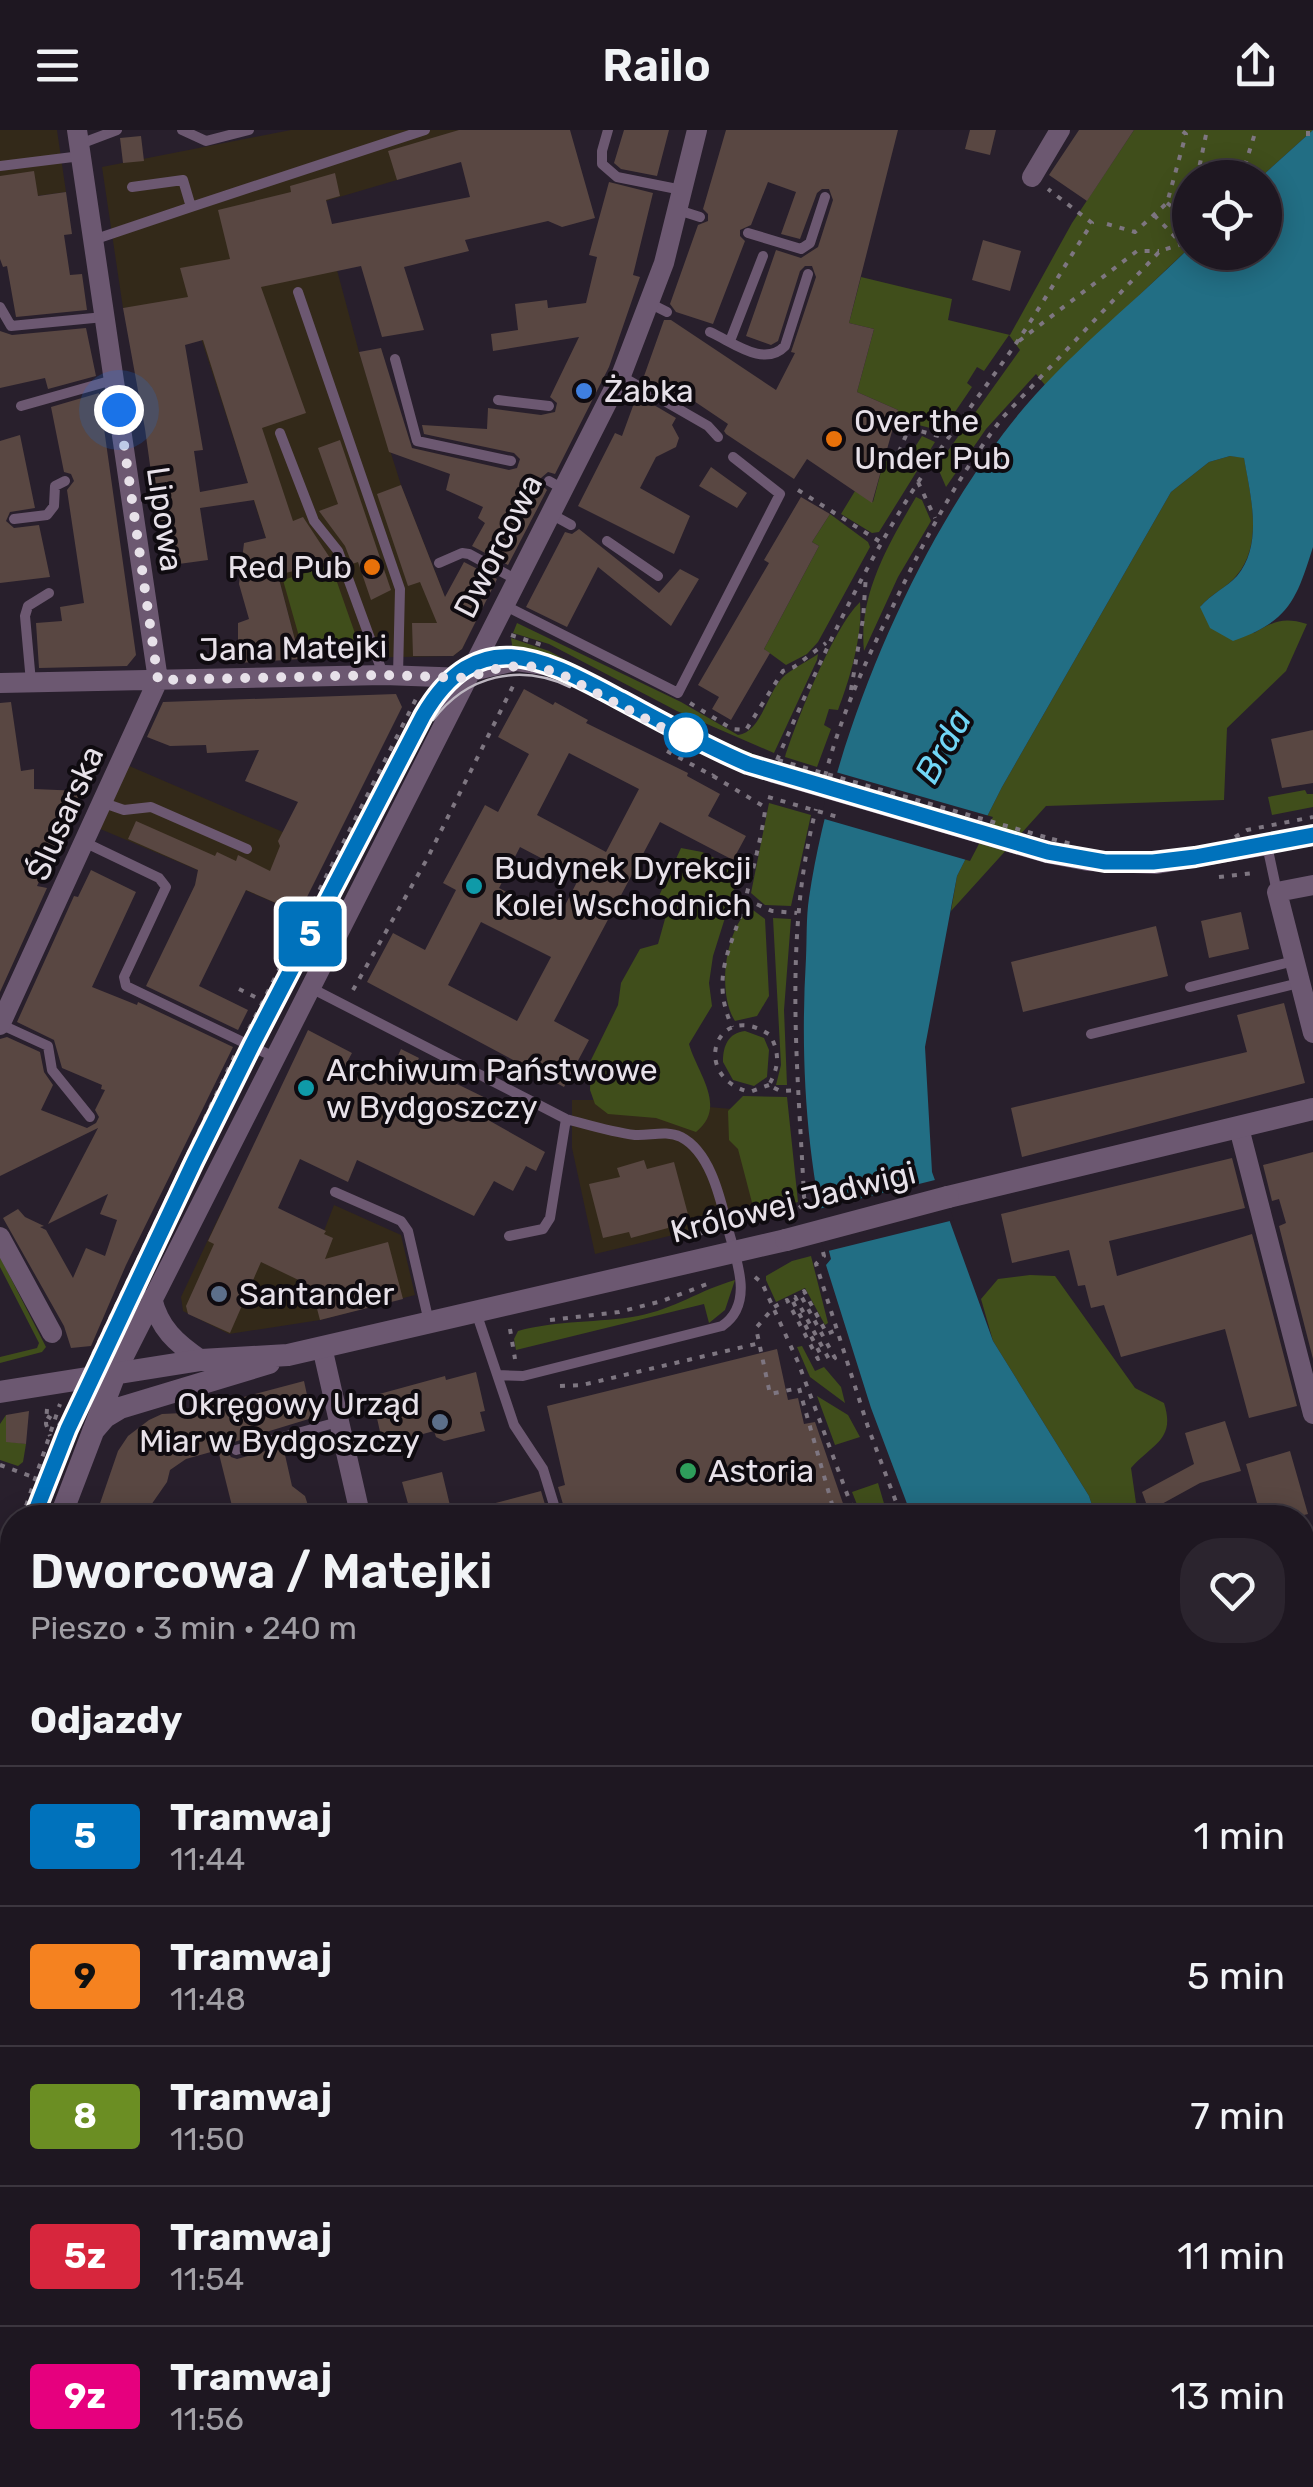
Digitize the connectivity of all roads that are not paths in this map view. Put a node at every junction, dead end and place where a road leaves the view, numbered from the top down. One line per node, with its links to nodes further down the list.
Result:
1 (117, 130): 8 (lane)
2 (182, 130): 3 (lane)
3 (249, 130)
4 (424, 130): 14 (lane)
5 (608, 130): 13 (lane)
6 (697, 130): 13 (street, Dworcowa)
7 (1060, 130): 10 (street)
8 (79, 143): 9 (lane); 17 (street, Lipowa)
9 (0, 166)
10 (1032, 177)
11 (132, 187): 14 (lane)
12 (826, 197): 16 (lane)
13 (680, 200): 15 (lane); 26 (street, Dworcowa)
14 (191, 207): 17 (lane)
15 (700, 217)
16 (748, 232)
17 (92, 241): 22 (street, Lipowa)
18 (763, 256): 24 (lane)
19 (808, 274): 24 (lane)
20 (298, 292): 45 (lane)
21 (0, 308): 22 (lane)
22 (105, 317): 27 (street, Lipowa)
23 (710, 332): 24 (lane)
24 (730, 341)
25 (396, 359): 34 (lane)
26 (620, 376): 32 (lane); 36 (street, Dworcowa)
27 (114, 380): 29 (lane); 47 (street, Lipowa)
28 (498, 400): 30 (lane)
29 (21, 406)
30 (549, 406)
31 (280, 433): 45 (lane)
32 (718, 438)
33 (732, 457): 44 (lane)
34 (511, 461)
35 (65, 482): 37 (lane)
36 (550, 514): 38 (lane); 42 (street, Dworcowa)
37 (14, 519)
38 (571, 525)
39 (607, 542): 41 (lane)
40 (439, 563): 42 (lane)
41 (658, 576)
42 (518, 580): 44 (street, Dworcowa)
43 (49, 592): 48 (lane)
44 (504, 605): 46 (street, Dworcowa)
45 (391, 676): 46 (street, Jana Matejki); 47 (street, Jana Matejki)
46 (466, 678): 54 (lane, bridge); 57 (street, Dworcowa)
47 (158, 680): 48 (street, Jana Matejki); 50 (street, Ślusarska)
48 (31, 682): 49 (street, Jana Matejki)
49 (0, 683)
50 (100, 802): 51 (street, Ślusarska); 52 (lane)
51 (83, 842): 59 (street, Ślusarska); 62 (lane)
52 (247, 849)
53 (1313, 885): 54 (street)
54 (1276, 892): 55 (street)
55 (1295, 961): 56 (street); 58 (lane)
56 (1300, 982): 60 (street); 61 (lane)
57 (310, 987): 62 (street, Dworcowa); 65 (lane)
58 (1190, 987)
59 (0, 1025): 64 (lane)
60 (1313, 1033)
61 (1090, 1034)
62 (274, 1057): 71 (street, Dworcowa)
63 (1313, 1109): 66 (street, Królowej Jadwigi)
64 (90, 1117)
65 (566, 1119): 69 (lane); 70 (lane)
66 (1240, 1128): 70 (street, Królowej Jadwigi, bridge); 81 (street)
67 (335, 1192): 73 (lane)
68 (0, 1236): 74 (street)
69 (509, 1236)
70 (735, 1251): 72 (street, Królowej Jadwigi); 79 (lane)
71 (152, 1298): 77 (street); 78 (street, Dworcowa)
72 (476, 1312): 73 (street, Królowej Jadwigi); 79 (lane)
73 (429, 1323): 75 (street, Królowej Jadwigi)
74 (52, 1333)
75 (322, 1347): 76 (street, Królowej Jadwigi); 82 (street)
76 (288, 1355): 77 (street, Królowej Jadwigi); 83 (street, Królowej Jadwigi)
77 (201, 1360): 78 (street, Królowej Jadwigi)
78 (115, 1374): 80 (street, Królowej Jadwigi); 83 (street, Dworcowa)
79 (498, 1375): 87 (lane)
80 (0, 1392)
81 (1313, 1414)
82 (339, 1422): 84 (lane); 86 (street)
83 (93, 1430): 85 (street, Dworcowa)
84 (236, 1450)
85 (65, 1505)
86 (358, 1505)
87 (554, 1505)

